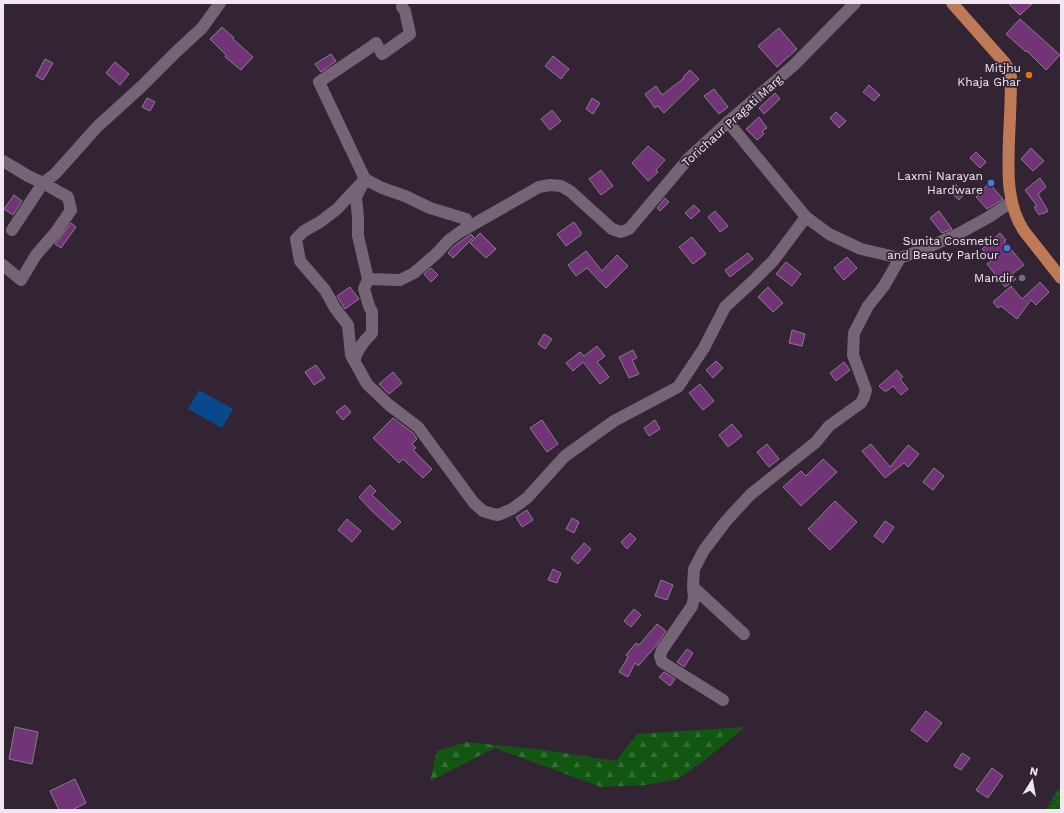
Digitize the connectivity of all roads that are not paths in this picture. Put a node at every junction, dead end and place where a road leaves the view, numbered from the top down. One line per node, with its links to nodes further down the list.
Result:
1 (220, 3): 8 (street)
2 (855, 3): 5 (street, Torichaur Pragati Marg)
3 (952, 3): 9 (main road)
4 (402, 7): 7 (street)
5 (728, 122): 10 (street); 11 (street, Torichaur Pragati Marg)
6 (3, 161): 8 (street)
7 (365, 179): 11 (street); 15 (street); 17 (street)
8 (43, 183): 12 (street); 14 (street)
9 (1011, 202): 13 (street); 16 (main road)
10 (806, 217): 13 (street); 17 (street)
11 (467, 228): 15 (street, Torichaur Pragati Marg)
12 (12, 230)
13 (900, 258): 18 (street)
14 (3, 265)
15 (368, 278): 17 (street)
16 (1061, 278)
17 (354, 361)
18 (693, 587): 19 (street); 20 (street)
19 (744, 634)
20 (723, 700)

